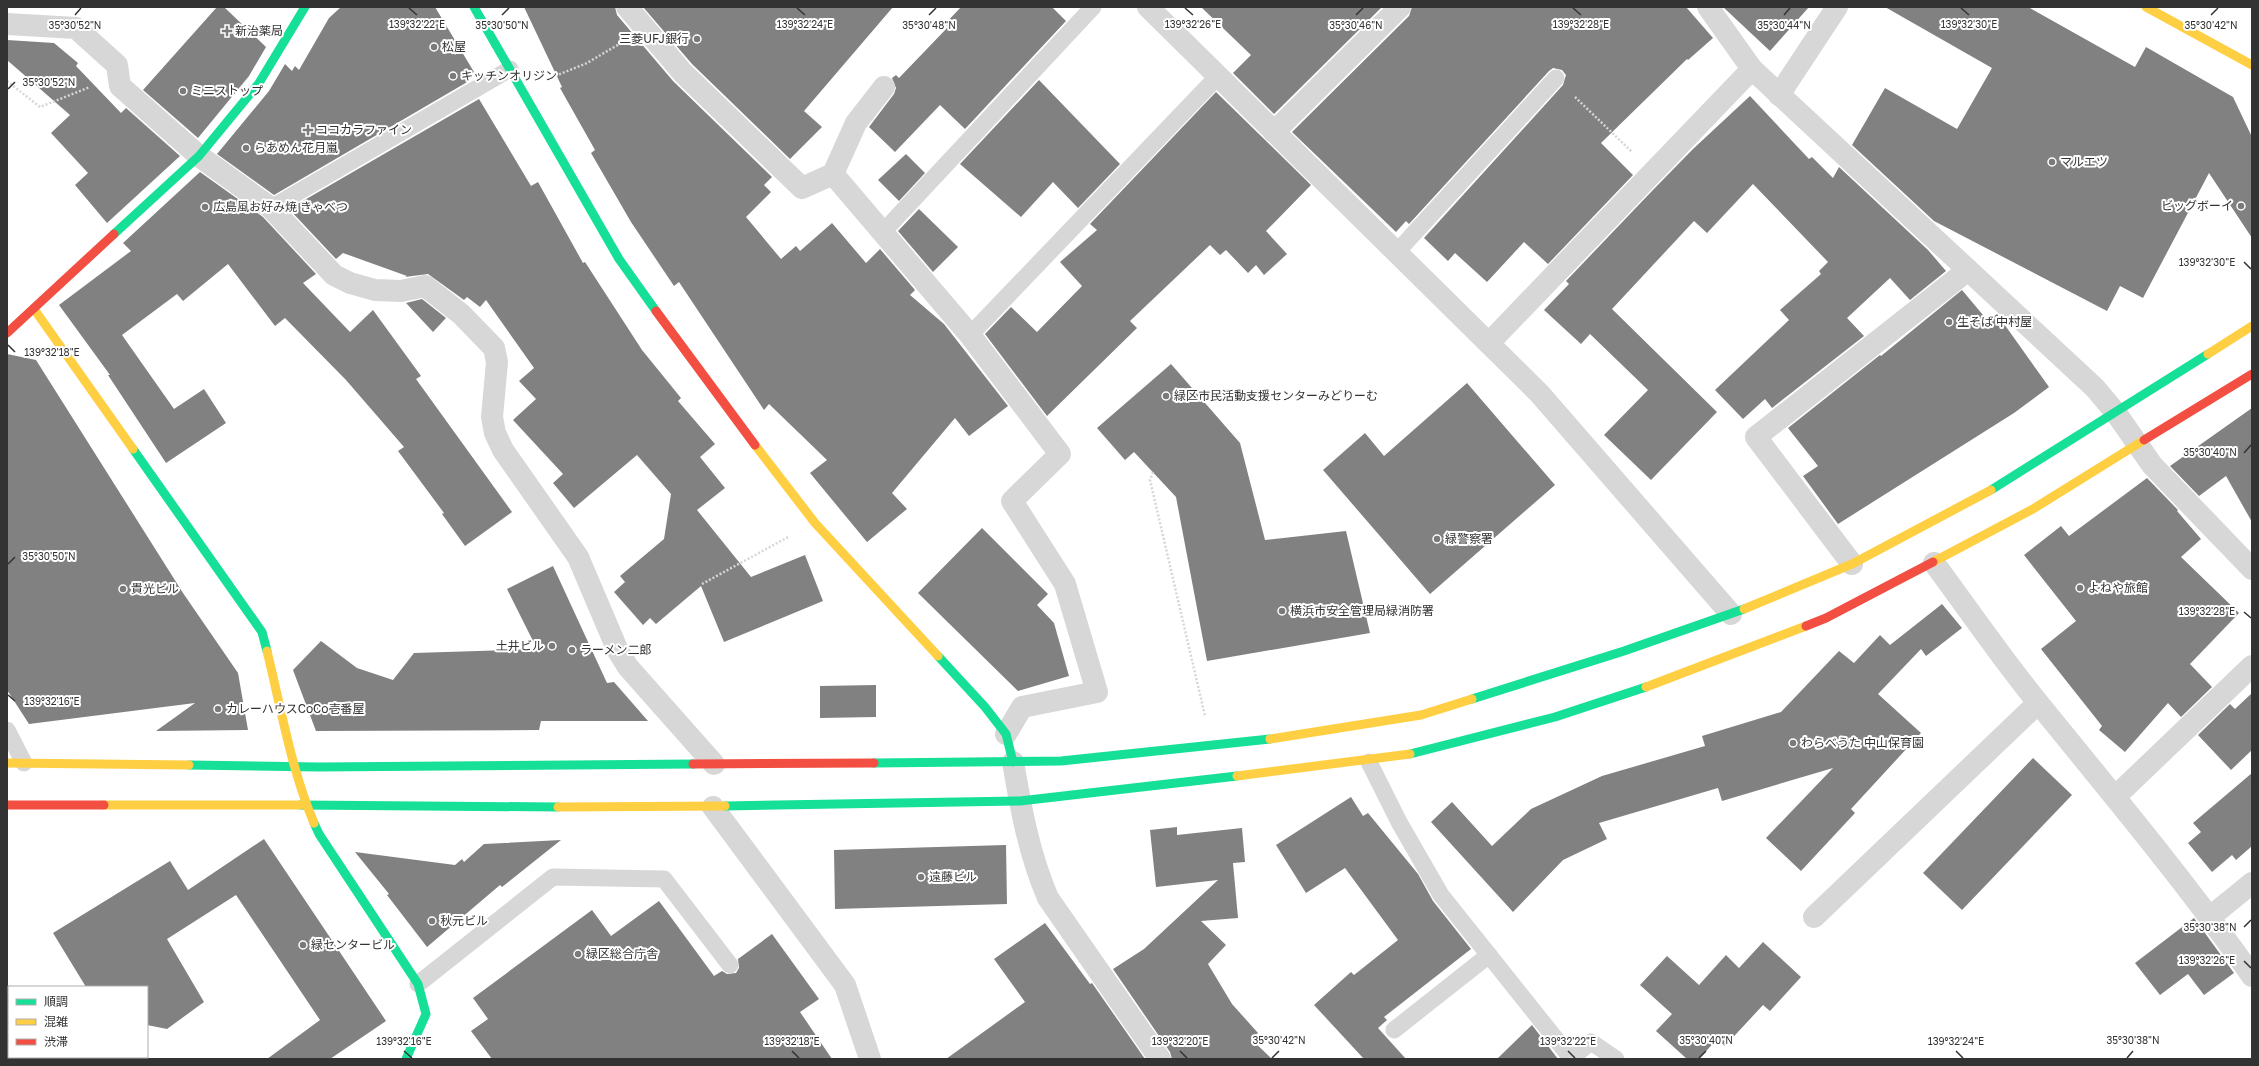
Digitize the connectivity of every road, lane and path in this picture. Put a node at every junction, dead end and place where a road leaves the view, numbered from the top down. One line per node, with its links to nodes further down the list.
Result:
1 (305, 7): 23 (street)
2 (474, 7): 14 (street)
3 (627, 7): 11 (street)
4 (1093, 7): 27 (lane)
5 (1148, 7): 16 (street)
6 (1400, 7): 22 (street)
7 (1708, 7): 13 (street)
8 (1837, 7): 21 (street)
9 (2146, 7): 12 (street)
10 (7, 24): 15 (street)
11 (646, 29): 20 (path); 25 (street)
12 (2252, 65)
13 (1752, 69): 21 (street); 24 (street)
14 (510, 70): 20 (street); 26 (lane)
15 (119, 75): 18 (path); 23 (street)
16 (1218, 76): 22 (street); 33 (lane)
17 (1556, 78): 24 (path); 28 (lane)
18 (7, 81)
19 (884, 87): 25 (street)
20 (522, 90): 39 (street)
21 (1779, 95): 29 (street)
22 (1274, 132): 28 (street)
23 (199, 156): 26 (street); 30 (street)
24 (1652, 172): 34 (street)
25 (833, 174): 27 (street)
26 (271, 208): 54 (street)
27 (883, 232): 33 (street)
28 (1396, 253): 34 (street)
29 (1968, 270): 36 (street); 41 (street)
30 (34, 309): 32 (street); 55 (street)
31 (2252, 326): 36 (street)
32 (7, 333)
33 (970, 336): 49 (street)
34 (1489, 343): 44 (street)
35 (2252, 374): 37 (street)
36 (2116, 413): 37 (street); 41 (street)
37 (2138, 445): 40 (street); 42 (street)
38 (1153, 472): 47 (path)
39 (815, 523): 43 (path); 49 (street)
40 (1934, 563): 46 (street); 51 (street)
41 (1852, 564): 44 (street)
42 (2252, 569)
43 (702, 584)
44 (1731, 614): 50 (street)
45 (2252, 666): 56 (street)
46 (2038, 703): 56 (street); 62 (street)
47 (1206, 718)
48 (7, 730): 53 (lane)
49 (1006, 734): 50 (street)
50 (1013, 762): 54 (street); 57 (street)
51 (1368, 762): 57 (street); 64 (lane)
52 (7, 763): 53 (street)
53 (24, 763): 55 (street)
54 (714, 764): 55 (street)
55 (296, 767): 59 (street)
56 (2116, 796): 63 (street)
57 (1020, 801): 60 (street); 71 (street)
58 (7, 805): 59 (street)
59 (307, 806): 60 (street); 67 (street)
60 (713, 807): 70 (street)
61 (2252, 883): 63 (street)
62 (1814, 917)
63 (2210, 917): 66 (street)
64 (1489, 955): 68 (lane); 72 (lane)
65 (730, 965): 67 (lane)
66 (2252, 976)
67 (418, 984): 69 (street)
68 (1394, 1030)
69 (406, 1059)
70 (870, 1059)
71 (1160, 1059)
72 (1571, 1059): 73 (lane)
73 (1616, 1059)

